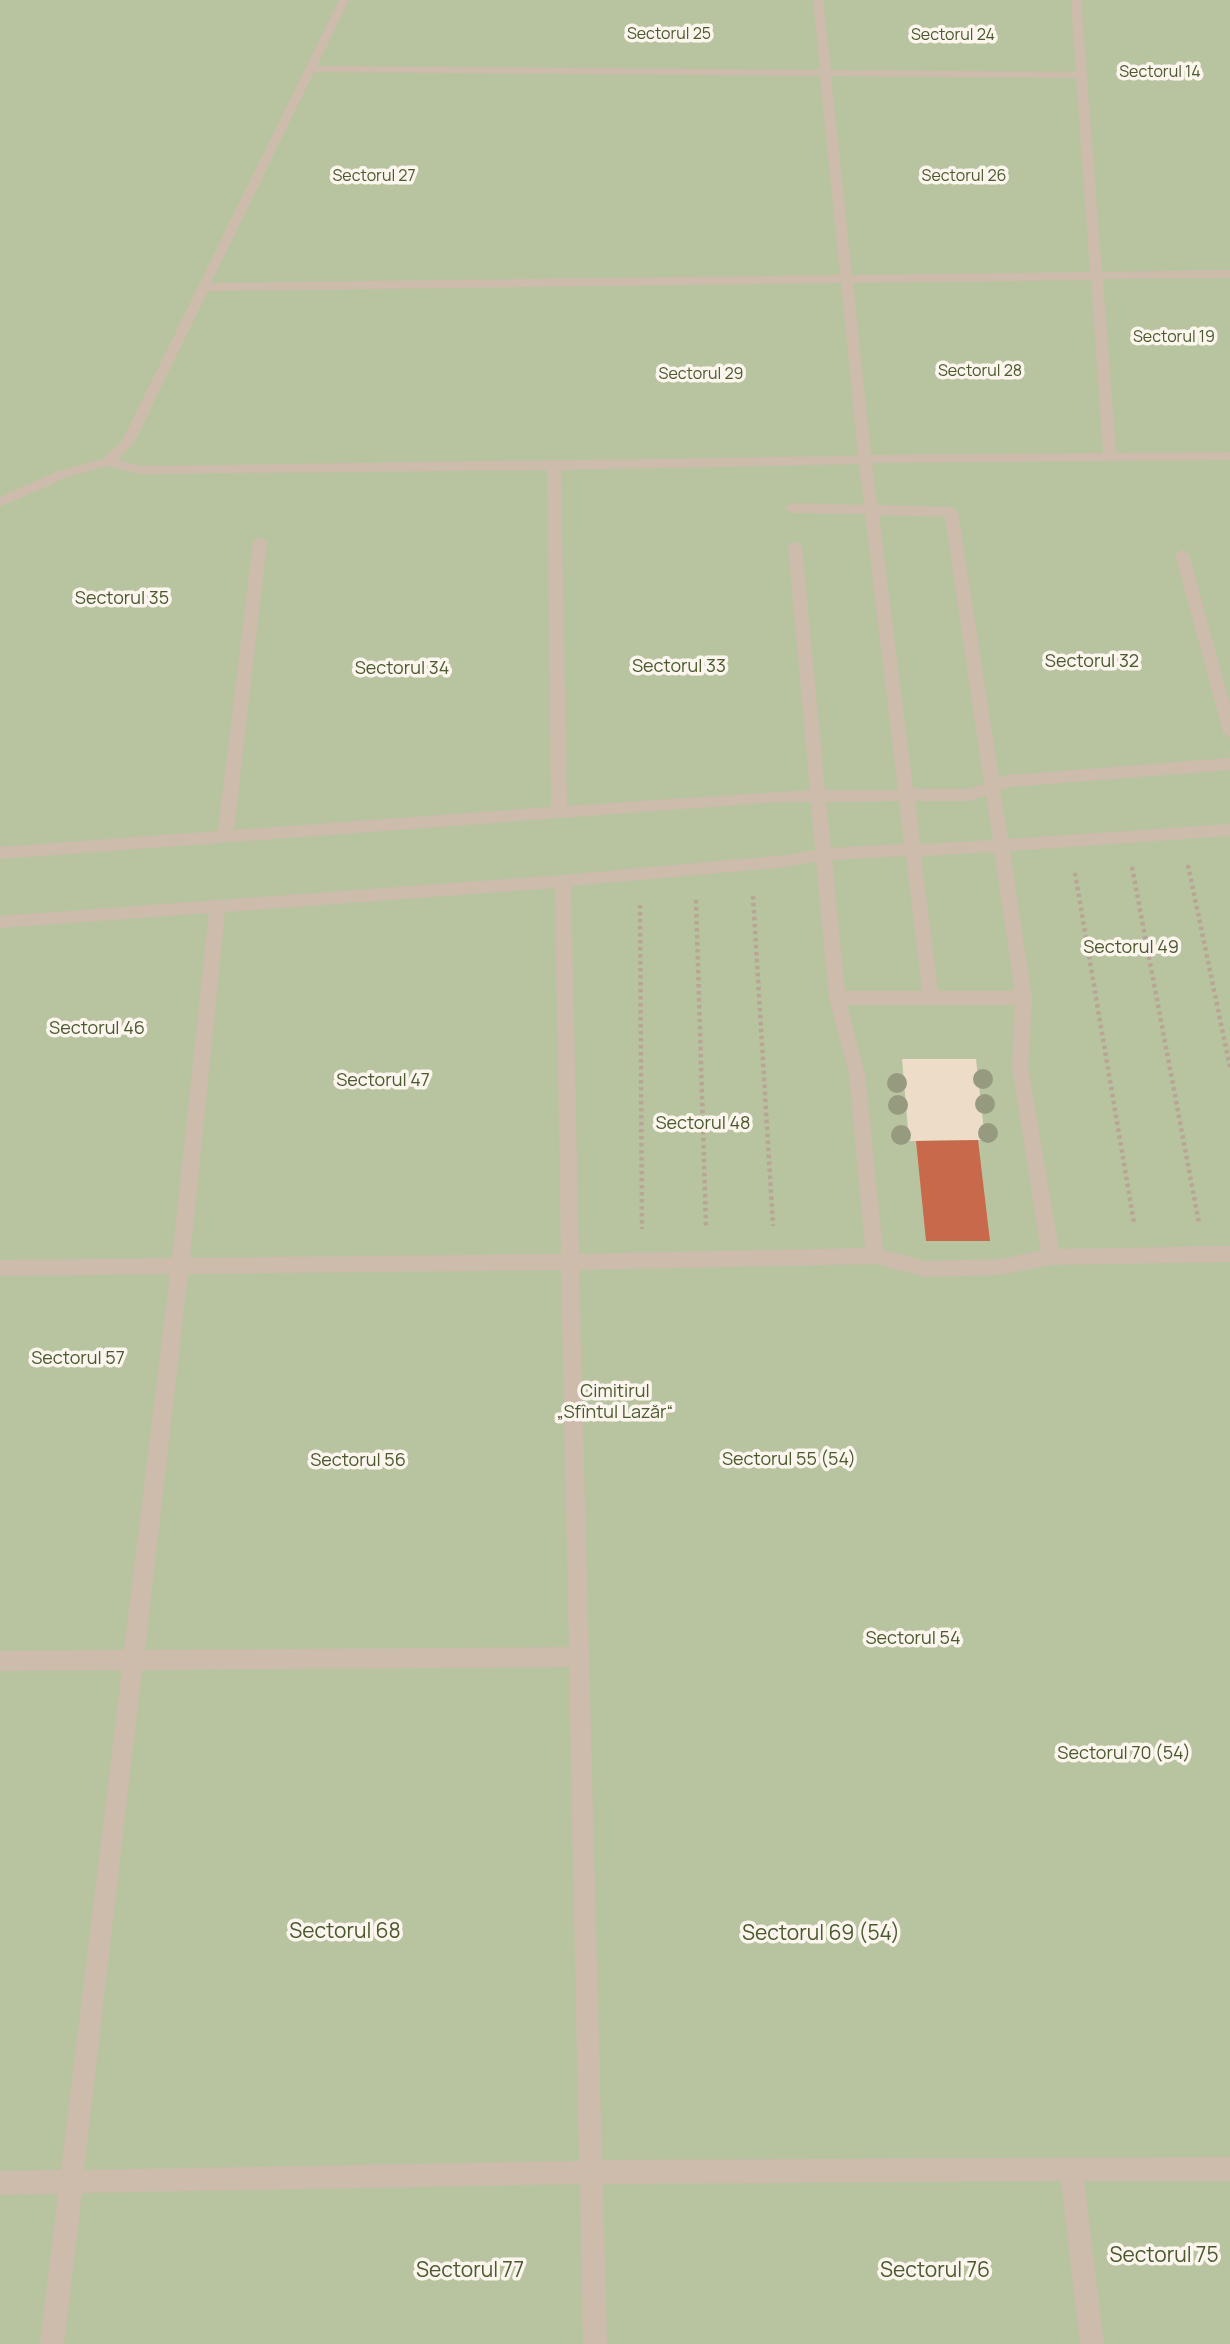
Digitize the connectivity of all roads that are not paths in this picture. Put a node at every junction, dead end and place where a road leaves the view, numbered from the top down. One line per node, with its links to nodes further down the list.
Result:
1 (344, 0): 4 (lane)
2 (818, 0): 5 (lane)
3 (1076, 0): 6 (lane)
4 (310, 69): 5 (lane); 10 (lane)
5 (825, 73): 6 (lane); 9 (lane)
6 (1081, 75): 8 (lane)
7 (1230, 274): 8 (lane)
8 (1098, 276): 9 (lane); 13 (lane)
9 (848, 279): 10 (lane); 12 (lane)
10 (202, 287): 14 (lane)
11 (1230, 456): 13 (lane)
12 (865, 458): 13 (lane); 15 (lane); 18 (lane)
13 (1110, 458)
14 (107, 462): 15 (lane); 16 (lane)
15 (554, 465): 27 (lane)
16 (0, 502)
17 (791, 508): 18 (lane)
18 (872, 512): 24 (lane); 25 (lane)
19 (260, 542): 29 (lane)
20 (795, 546): 26 (lane)
21 (1182, 554): 22 (lane)
22 (1230, 732)
23 (1230, 764): 24 (lane)
24 (991, 787): 25 (lane); 30 (lane)
25 (907, 795): 26 (lane); 31 (lane)
26 (820, 796): 27 (lane); 33 (lane)
27 (559, 813): 29 (lane)
28 (1230, 830): 30 (lane)
29 (225, 837): 32 (lane)
30 (1000, 846): 31 (lane); 39 (lane)
31 (914, 851): 33 (lane); 38 (lane)
32 (0, 853)
33 (824, 854): 34 (lane); 37 (lane)
34 (563, 881): 35 (lane); 43 (lane)
35 (218, 907): 36 (lane); 44 (lane)
36 (0, 922)
37 (837, 998): 38 (lane); 41 (lane)
38 (931, 998): 39 (lane)
39 (1024, 998): 42 (lane)
40 (1230, 1254): 42 (lane)
41 (875, 1256): 42 (lane); 43 (lane)
42 (1051, 1257)
43 (570, 1262): 44 (lane); 46 (lane)
44 (180, 1266): 45 (lane); 47 (lane)
45 (0, 1268)
46 (580, 1657): 47 (lane); 51 (lane)
47 (132, 1660): 48 (lane); 53 (lane)
48 (0, 1661)
49 (1230, 2169): 50 (lane)
50 (1070, 2171): 51 (lane); 56 (lane)
51 (593, 2172): 53 (lane); 55 (lane)
52 (0, 2183): 53 (lane)
53 (70, 2183): 54 (lane)
54 (52, 2344)
55 (596, 2344)
56 (1092, 2344)

